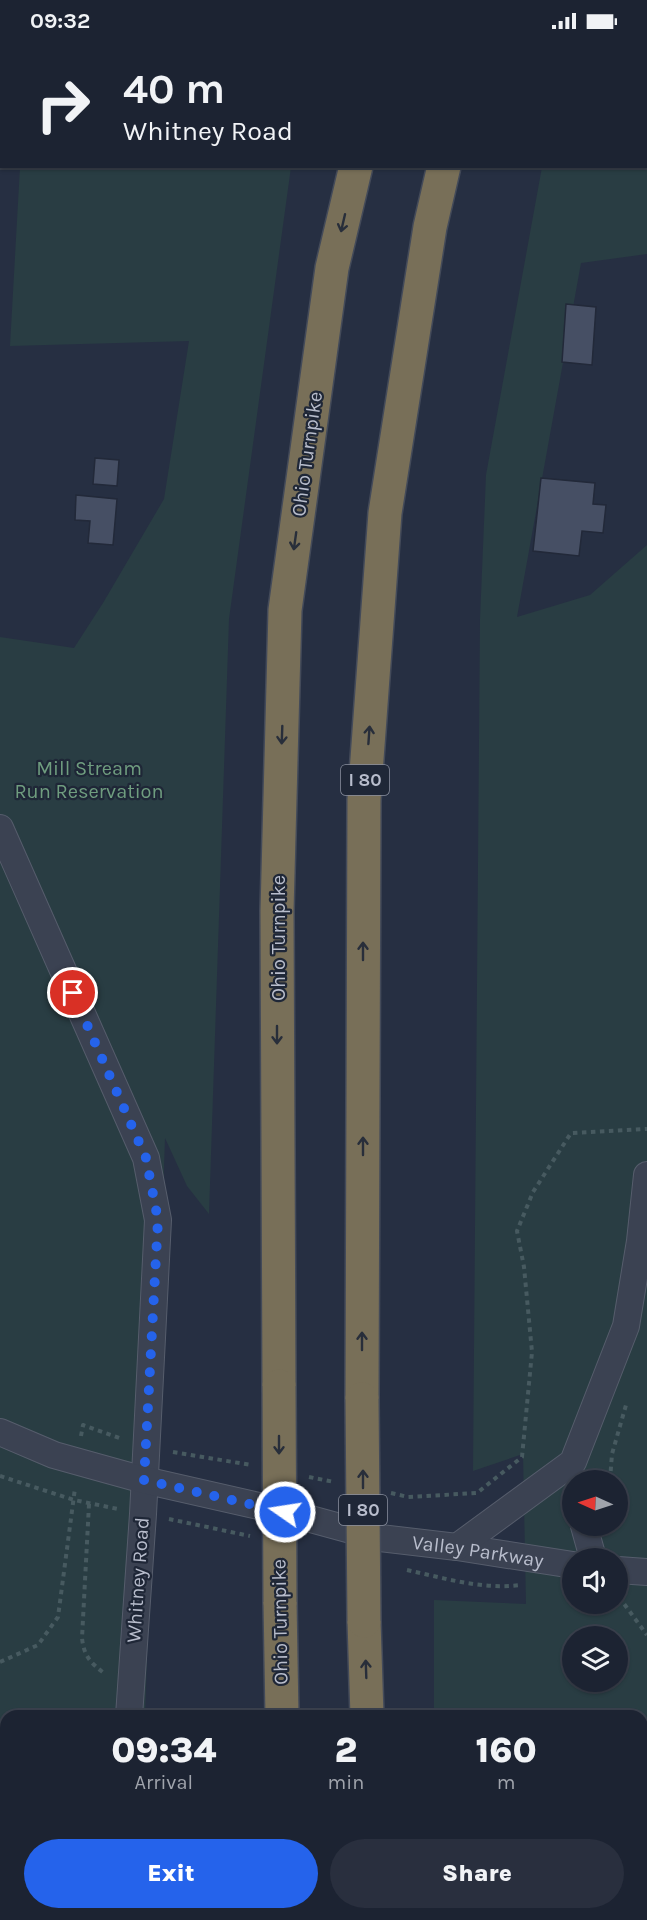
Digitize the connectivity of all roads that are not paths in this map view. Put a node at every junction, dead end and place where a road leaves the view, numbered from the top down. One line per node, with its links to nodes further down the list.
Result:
1 (356, 168): 14 (highway, Ohio Turnpike, one-way to 14, bridge)
2 (444, 168): 15 (highway, I 80, one-way to 2, bridge)
3 (0, 828): 8 (street, Whitney Road)
4 (647, 1175): 6 (street)
5 (0, 1432): 8 (street, Valley Parkway)
6 (574, 1470)
7 (562, 1479): 9 (street)
8 (144, 1480): 9 (street, Valley Parkway); 13 (street, Whitney Road)
9 (457, 1547): 10 (street, Valley Parkway)
10 (562, 1563)
11 (628, 1571): 12 (street)
12 (647, 1572)
13 (129, 1710)
14 (282, 1710)
15 (367, 1710)

